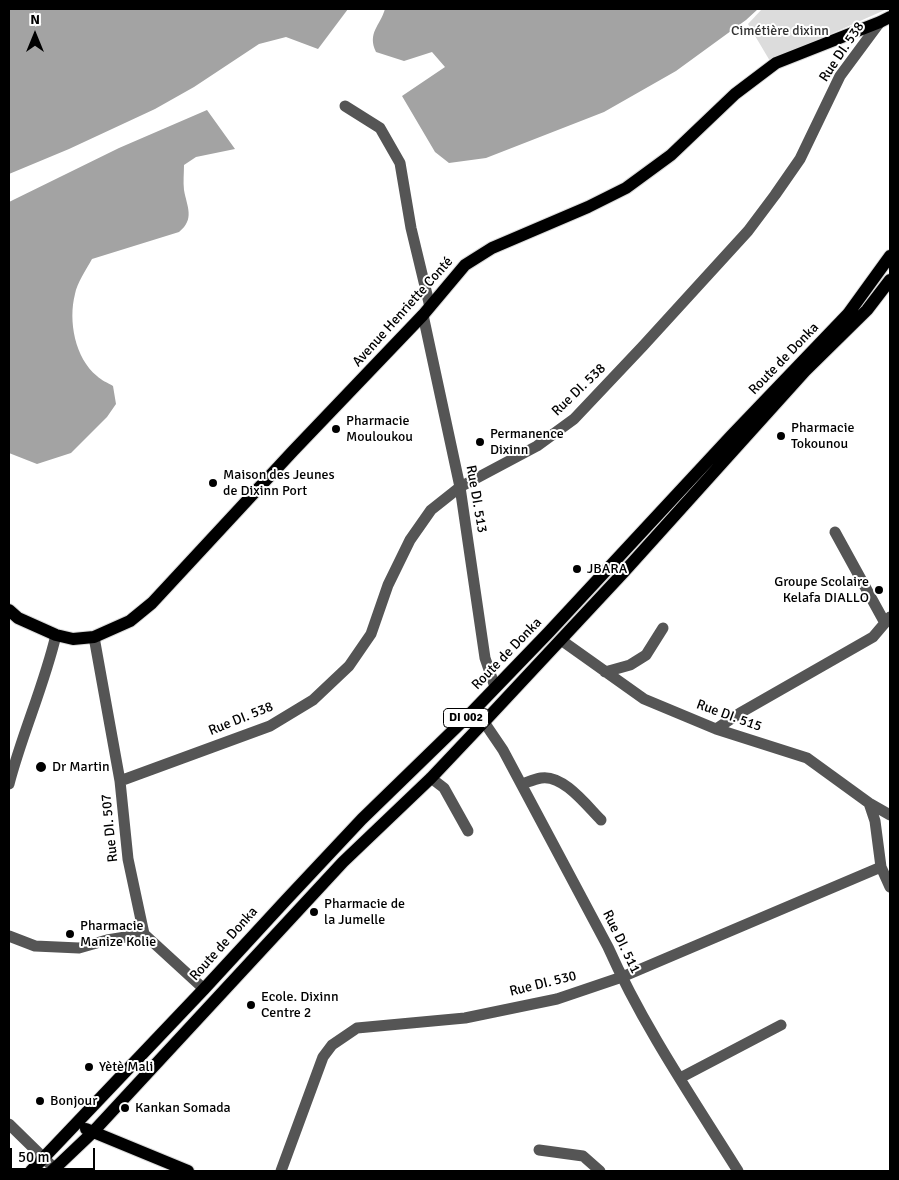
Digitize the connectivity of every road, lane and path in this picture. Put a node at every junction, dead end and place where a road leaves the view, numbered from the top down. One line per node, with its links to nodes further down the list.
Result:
1 (885, 19): 5 (main road, Avenue Henriette Conté); 6 (street, Rue DI. 538)
2 (345, 106): 5 (street, Rue DI. 513)
3 (890, 256): 15 (main road, Route de Donka / DI 002)
4 (890, 280): 13 (main road, Route de Donka / DI 002)
5 (427, 311): 6 (street, Rue DI. 513); 12 (main road, Avenue Henriette Conté)
6 (460, 487): 15 (street, Rue DI. 513); 19 (street, Rue DI. 538)
7 (835, 532): 9 (street)
8 (9, 610): 11 (main road, Avenue Henriette Conté)
9 (888, 620): 17 (street)
10 (663, 628): 14 (street)
11 (56, 635): 12 (main road, Avenue Henriette Conté); 20 (street)
12 (94, 637): 19 (street, Rue DI. 507)
13 (561, 640): 14 (street, Rue DI. 515); 16 (main road, Route de Donka / DI 002)
14 (605, 672): 17 (street, Rue DI. 515)
15 (495, 688): 31 (main road, Route de Donka / DI 002)
16 (484, 722): 18 (main road, Route de Donka / DI 002); 21 (street, Rue DI. 511)
17 (716, 729): 22 (street, Rue DI. 515)
18 (431, 778): 25 (street); 36 (main road, Route de Donka / DI 002)
19 (120, 781): 28 (street, Rue DI. 507)
20 (9, 784)
21 (522, 784): 24 (street); 30 (street, Rue DI. 511)
22 (869, 803): 23 (street, Rue DI. 515); 26 (street)
23 (890, 815)
24 (601, 820)
25 (468, 831)
26 (880, 867): 27 (street); 30 (street, Rue DI. 530)
27 (890, 887)
28 (144, 934): 29 (street); 31 (street)
29 (9, 936)
30 (622, 977): 33 (street, Rue DI. 511); 42 (street, Rue DI. 530)
31 (204, 989): 34 (main road, Route de Donka / DI 002)
32 (781, 1024): 33 (street)
33 (680, 1078): 44 (street, Rue DI. 511)
34 (76, 1123): 36 (main road); 38 (main road, Route de Donka / DI 002)
35 (9, 1124): 38 (street)
36 (92, 1133): 39 (main road, Route de Donka / DI 002); 41 (main road)
37 (539, 1150): 43 (street)
38 (44, 1157): 39 (street); 40 (main road, Route de Donka / DI 002)
39 (53, 1170)
40 (31, 1171)
41 (188, 1171)
42 (281, 1171)
43 (600, 1171)
44 (738, 1171)

